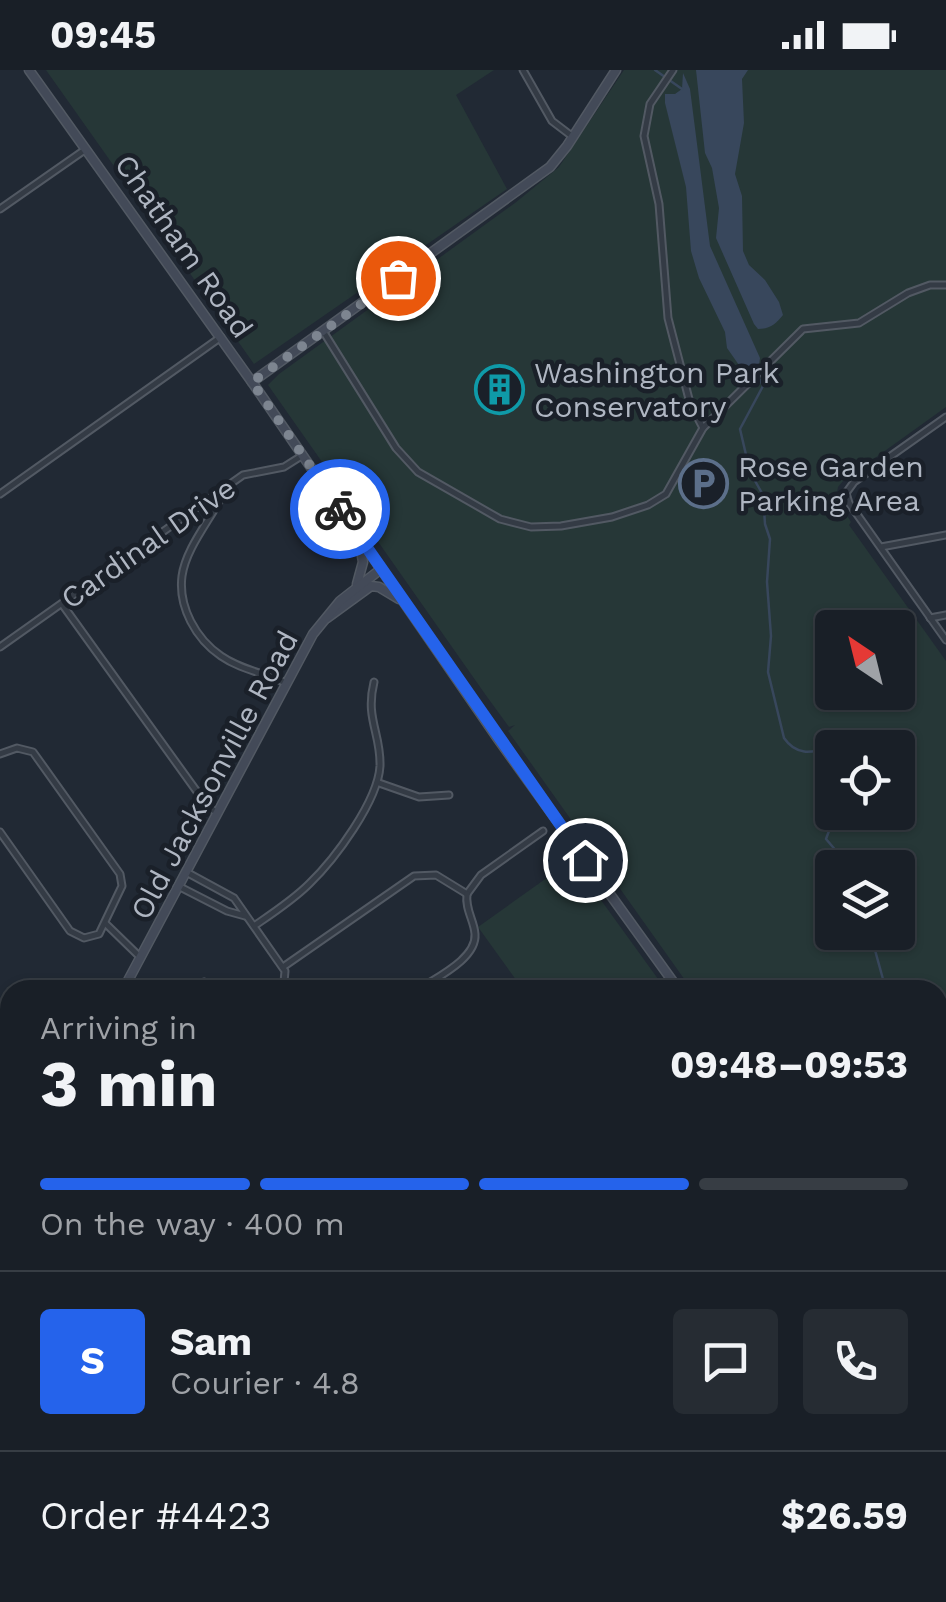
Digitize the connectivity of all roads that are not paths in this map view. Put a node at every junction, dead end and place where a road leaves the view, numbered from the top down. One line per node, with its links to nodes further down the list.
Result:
1 (29, 70): 6 (main road, Chatham Road)
2 (523, 70): 5 (street)
3 (616, 70): 5 (main road)
4 (672, 71): 13 (street)
5 (573, 137): 9 (main road)
6 (86, 149): 7 (street); 10 (main road, Chatham Road)
7 (0, 209)
8 (946, 285): 13 (street)
9 (323, 332): 11 (main road); 13 (street)
10 (221, 337): 11 (main road, Chatham Road); 16 (street)
11 (252, 382): 14 (main road, Chatham Road)
12 (946, 417): 19 (street)
13 (703, 428)
14 (303, 455): 15 (street, Cardinal Drive); 17 (main road, Chatham Road)
15 (225, 489): 22 (street, Cardinal Drive); 30 (street)
16 (0, 494)
17 (358, 535): 20 (main road, Chatham Road); 21 (main road)
18 (946, 535): 19 (street)
19 (881, 547): 25 (street)
20 (381, 569): 21 (main road, Old Jacksonville Road); 23 (main road, Chatham Road)
21 (354, 588): 26 (main road, Old Jacksonville Road)
22 (62, 604): 28 (street, Cardinal Drive); 34 (street)
23 (405, 604): 26 (main road); 48 (main road, Chatham Road)
24 (946, 615): 25 (street)
25 (930, 618): 27 (street)
26 (323, 620): 30 (main road, Old Jacksonville Road)
27 (946, 640)
28 (0, 647)
29 (374, 682): 32 (street)
30 (286, 683): 34 (main road, Old Jacksonville Road)
31 (0, 754): 41 (street)
32 (378, 783): 33 (street); 42 (street)
33 (449, 795)
34 (219, 813): 37 (main road, Old Jacksonville Road)
35 (542, 831): 39 (street)
36 (0, 832): 41 (street)
37 (188, 873): 38 (main road, Old Jacksonville Road); 40 (street)
38 (180, 887): 40 (street); 43 (main road, Old Jacksonville Road)
39 (466, 894): 44 (street); 47 (street)
40 (244, 916): 42 (street)
41 (106, 924): 43 (street)
42 (254, 926): 44 (street)
43 (142, 959): 45 (main road, Old Jacksonville Road)
44 (283, 967): 46 (street)
45 (129, 980)
46 (284, 980)
47 (432, 980)
48 (673, 980)

